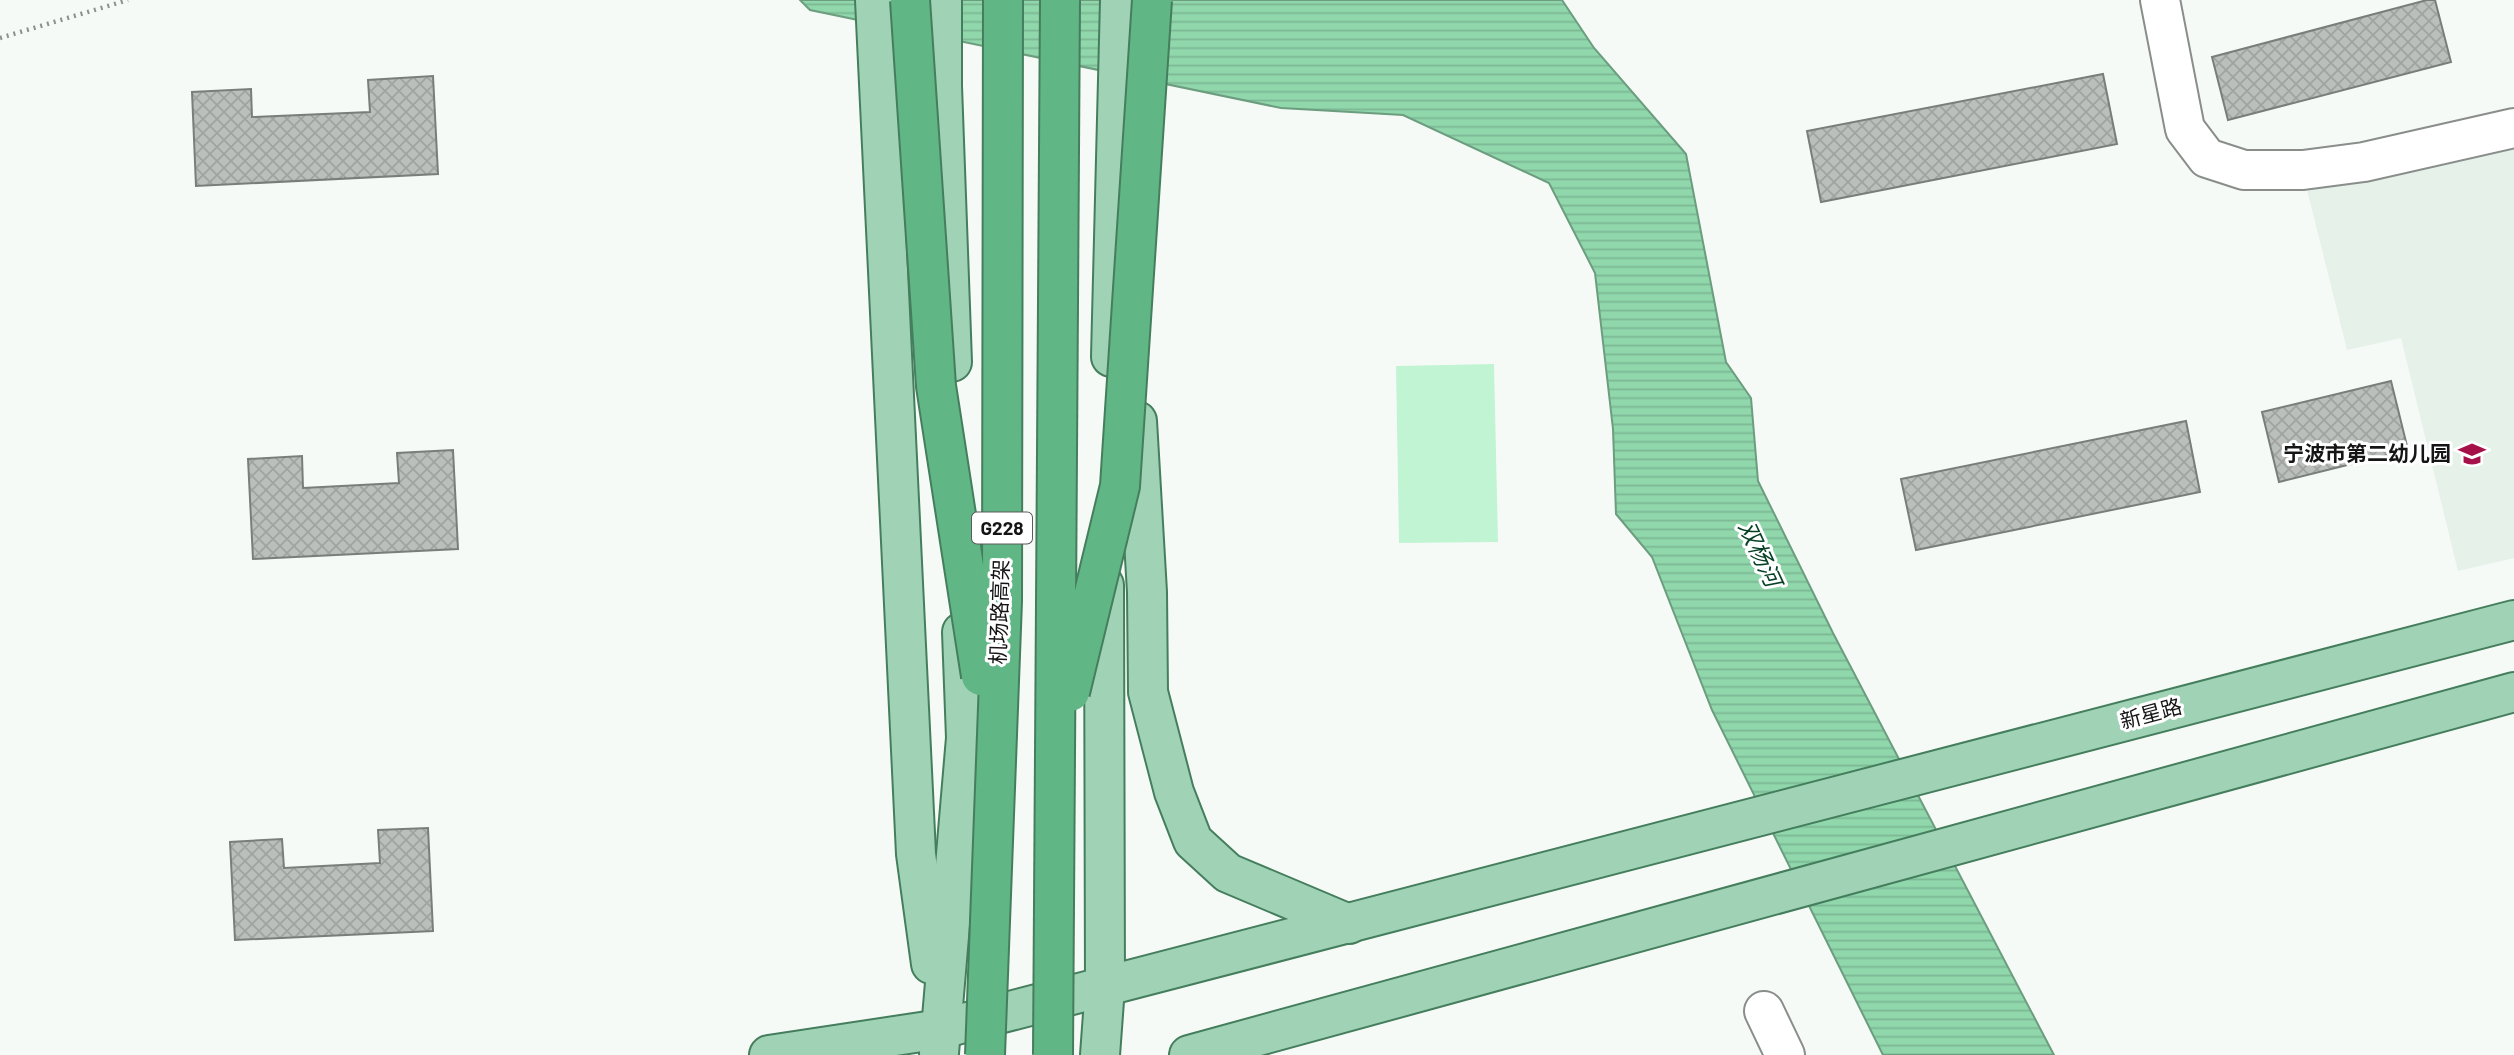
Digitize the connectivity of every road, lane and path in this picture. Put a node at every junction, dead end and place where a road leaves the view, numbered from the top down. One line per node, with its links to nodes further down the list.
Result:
1 (128, 0): 10 (path)
2 (875, 0): 21 (main road)
3 (911, 0): 16 (highway, bridge)
4 (942, 0): 21 (main road)
5 (1003, 0): 16 (highway, 机场路高架 / G228, bridge)
6 (1060, 0): 15 (highway, G228, bridge)
7 (1121, 0): 11 (main road)
8 (1152, 0): 15 (highway, bridge)
9 (2160, 0): 12 (lane)
10 (0, 38)
11 (1119, 80): 17 (main road); 18 (main road)
12 (2514, 128)
13 (2514, 620): 17 (main road, 新星路)
14 (2514, 691): 20 (main road)
15 (1055, 755): 24 (highway, G228, bridge)
16 (993, 757): 23 (highway, 机场路高架 / G228, bridge)
17 (1349, 924): 18 (main road, 新星路)
18 (1105, 987): 21 (main road, 新星路); 25 (main road)
19 (1764, 1012): 28 (lane)
20 (1314, 1021): 26 (main road); 27 (main road)
21 (940, 1042): 22 (main road)
22 (769, 1055)
23 (985, 1055)
24 (1053, 1055)
25 (1100, 1055)
26 (1189, 1055)
27 (1274, 1055)
28 (1785, 1055)

